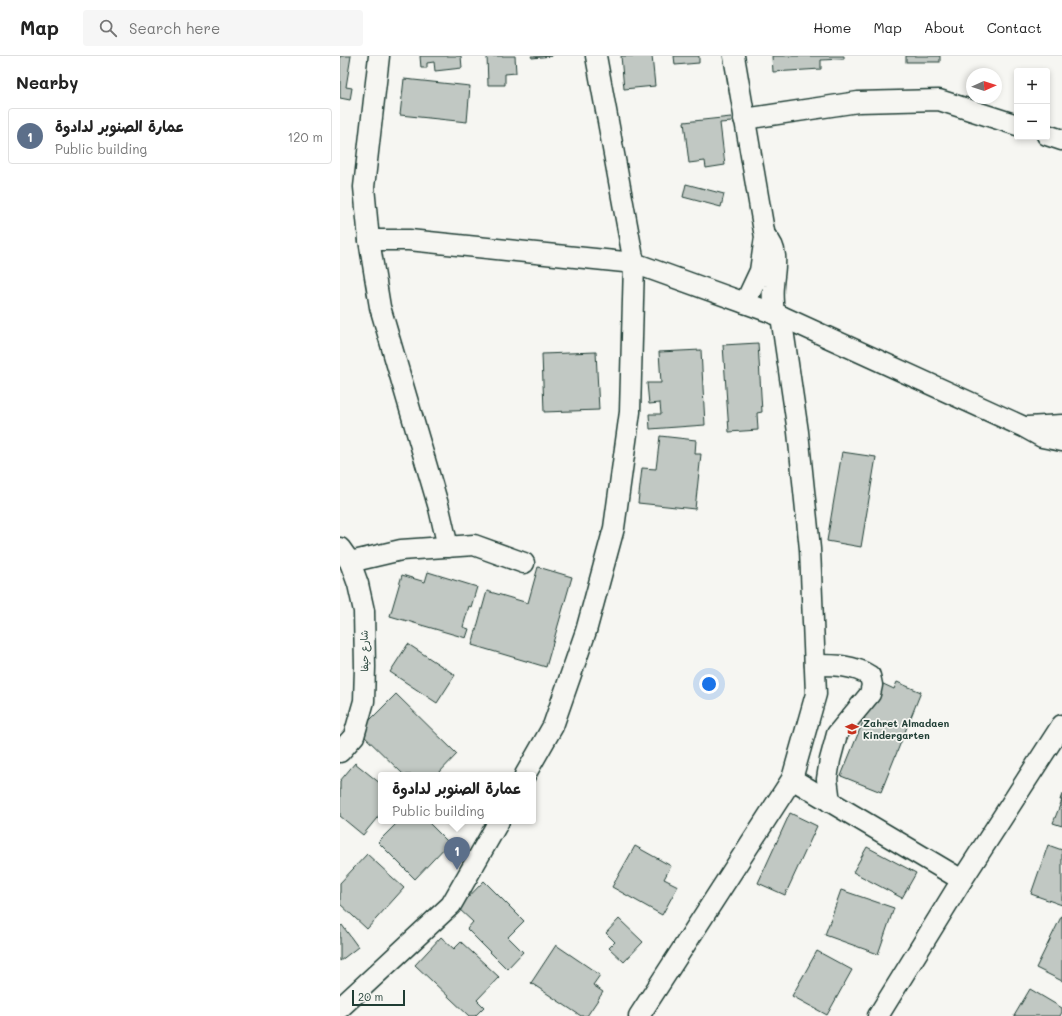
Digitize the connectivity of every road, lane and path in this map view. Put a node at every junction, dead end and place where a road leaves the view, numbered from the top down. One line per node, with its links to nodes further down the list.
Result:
1 (379, 56): 9 (street)
2 (596, 56): 10 (street)
3 (734, 56): 4 (street)
4 (744, 119): 5 (street); 8 (street)
5 (1014, 124)
6 (1050, 136): 7 (street)
7 (1062, 140)
8 (766, 237): 11 (street); 12 (street)
9 (369, 240): 10 (street); 14 (street)
10 (634, 263): 11 (street); 20 (street)
11 (745, 303): 12 (street)
12 (777, 315): 13 (street); 17 (street)
13 (1061, 428)
14 (448, 546): 15 (street); 16 (street)
15 (345, 555): 19 (street, شارع حيفا)
16 (524, 563)
17 (815, 665): 21 (street); 22 (street)
18 (1062, 725): 24 (street)
19 (340, 752)
20 (527, 772)
21 (792, 779): 22 (street); 26 (street)
22 (830, 802): 24 (street)
23 (497, 824): 25 (street)
24 (962, 880): 27 (street)
25 (340, 1008)
26 (639, 1016)
27 (878, 1016)

